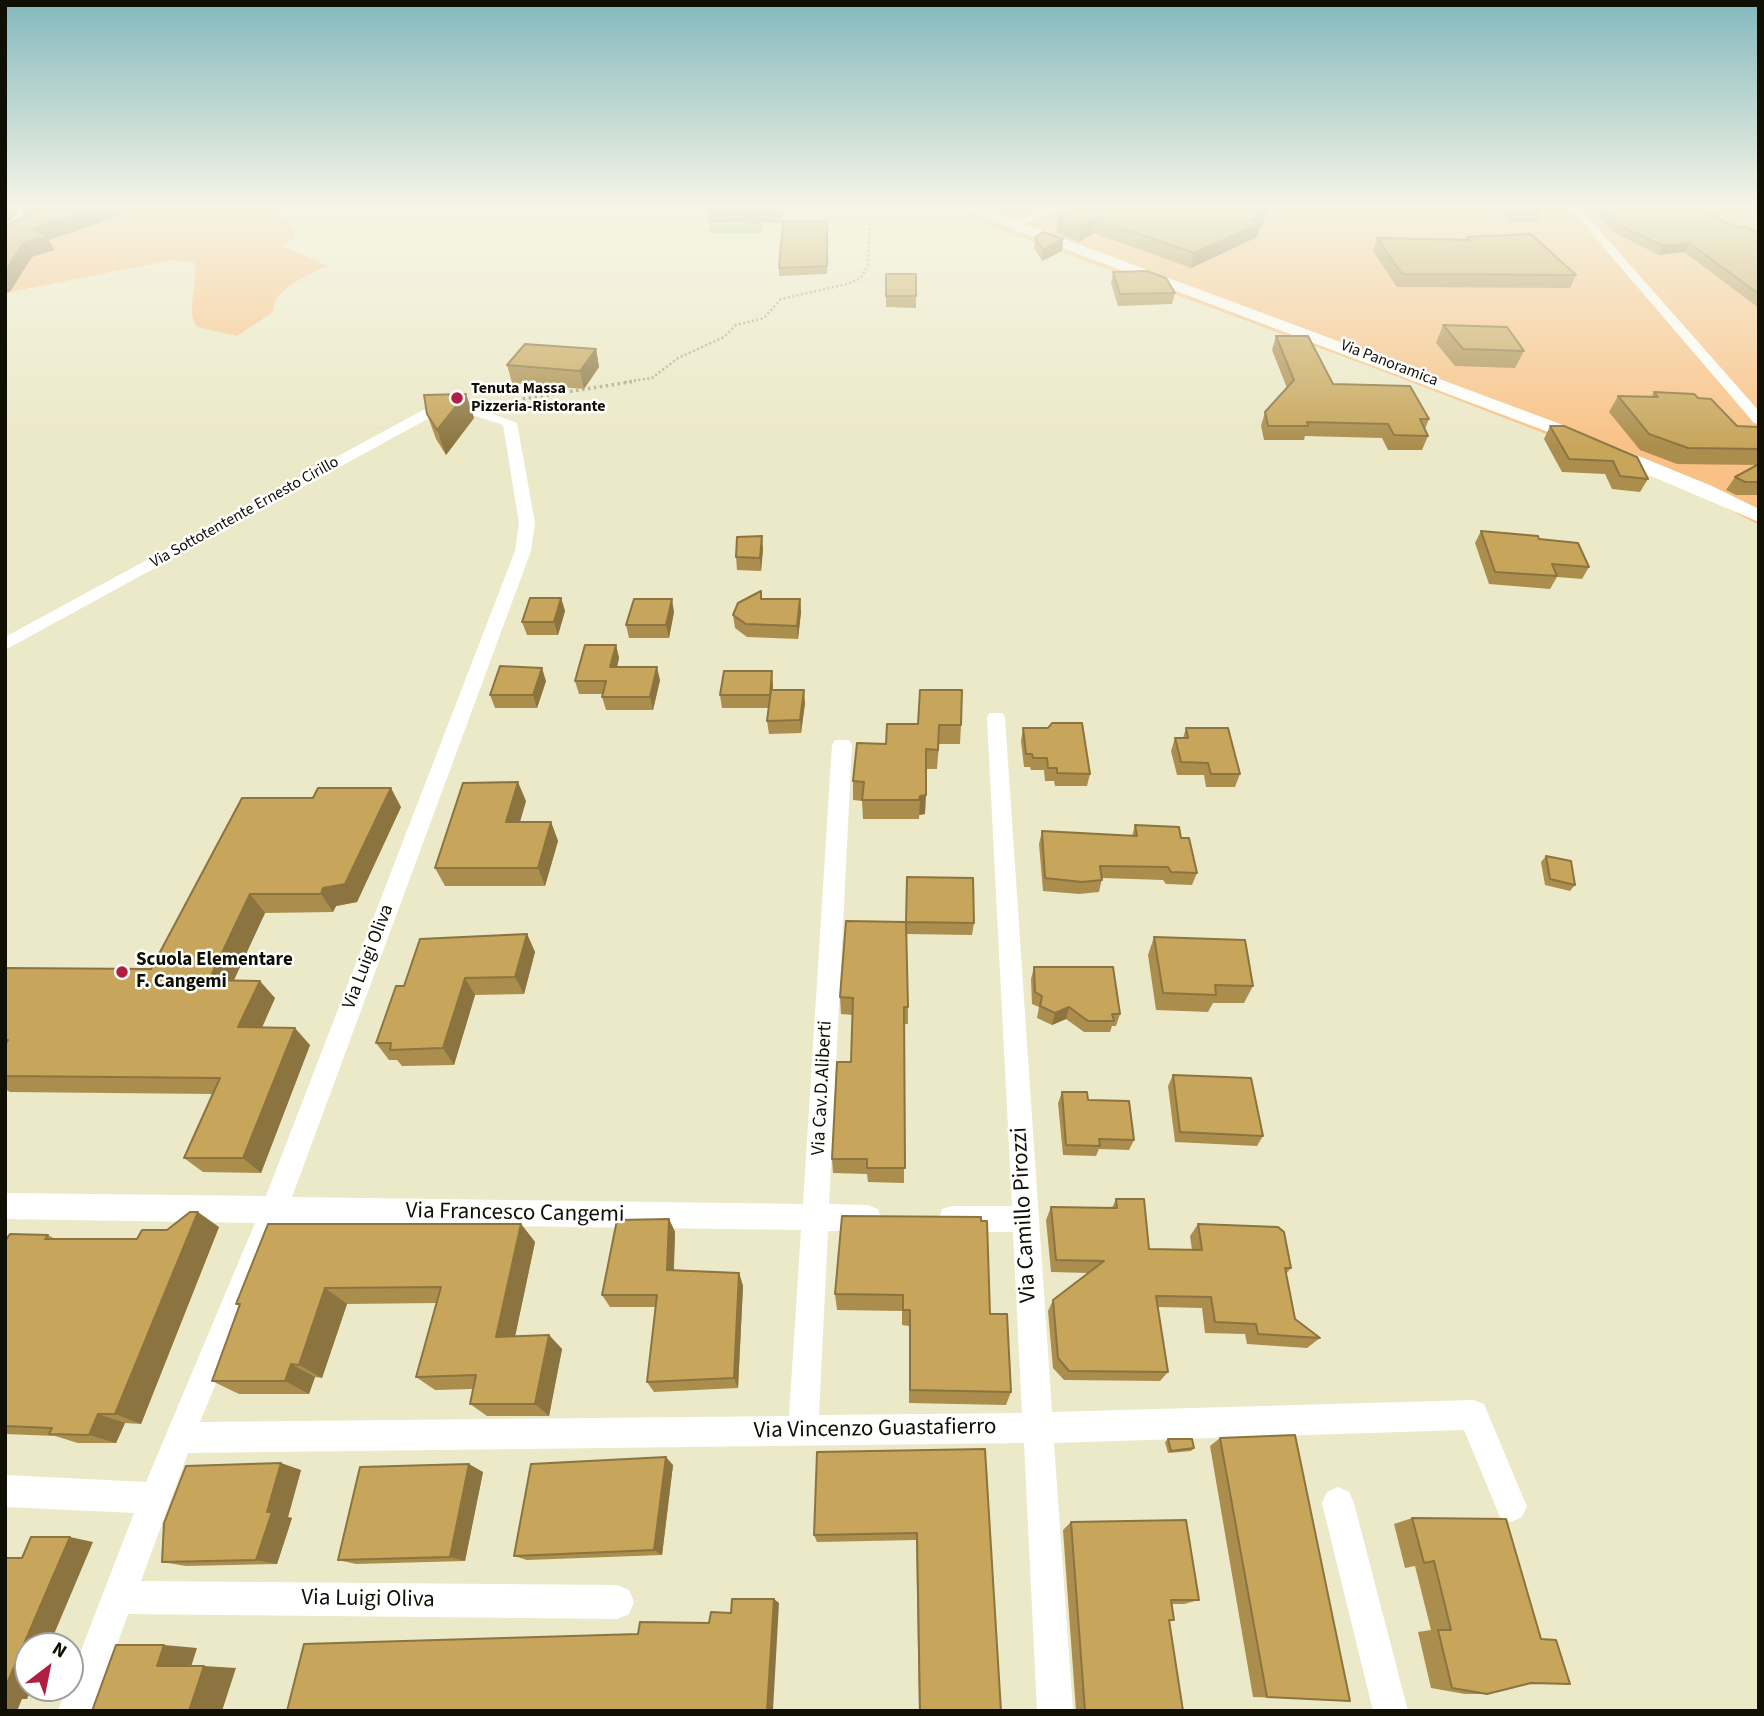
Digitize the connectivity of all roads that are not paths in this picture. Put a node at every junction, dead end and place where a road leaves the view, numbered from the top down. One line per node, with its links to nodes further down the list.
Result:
1 (1184, 288): 5 (street, Via Panoramica)
2 (1645, 288): 4 (street)
3 (492, 417): 6 (street, Via Sottotentente Ernesto Cirillo); 10 (street, Via Luigi Oliva)
4 (1759, 420)
5 (1759, 516)
6 (5, 644)
7 (996, 719): 14 (street, Via Camillo Pirozzi)
8 (842, 745): 11 (street, Via Cav.D.Aliberti)
9 (5, 1206): 10 (street, Via Francesco Cangemi)
10 (273, 1212): 11 (street, Via Francesco Cangemi); 17 (street, Via Luigi Oliva)
11 (816, 1217): 12 (street, Via Francesco Cangemi); 16 (street, Via Cav.D.Aliberti)
12 (900, 1218)
13 (928, 1218): 14 (street)
14 (1026, 1219): 15 (street, Via Camillo Pirozzi)
15 (1038, 1428): 16 (street, Via Vincenzo Guastafierro); 21 (street, Via Vincenzo Guastafierro); 25 (street, Via Camillo Pirozzi)
16 (803, 1430): 17 (street, Via Vincenzo Guastafierro)
17 (178, 1438): 19 (street, Via Luigi Oliva)
18 (5, 1492): 19 (street)
19 (155, 1498): 22 (street, Via Luigi Oliva)
20 (1338, 1503): 26 (street)
21 (1511, 1506)
22 (118, 1597): 23 (street, Via Luigi Oliva); 24 (street, Via Luigi Oliva)
23 (617, 1602)
24 (75, 1711)
25 (1055, 1711)
26 (1391, 1711)

